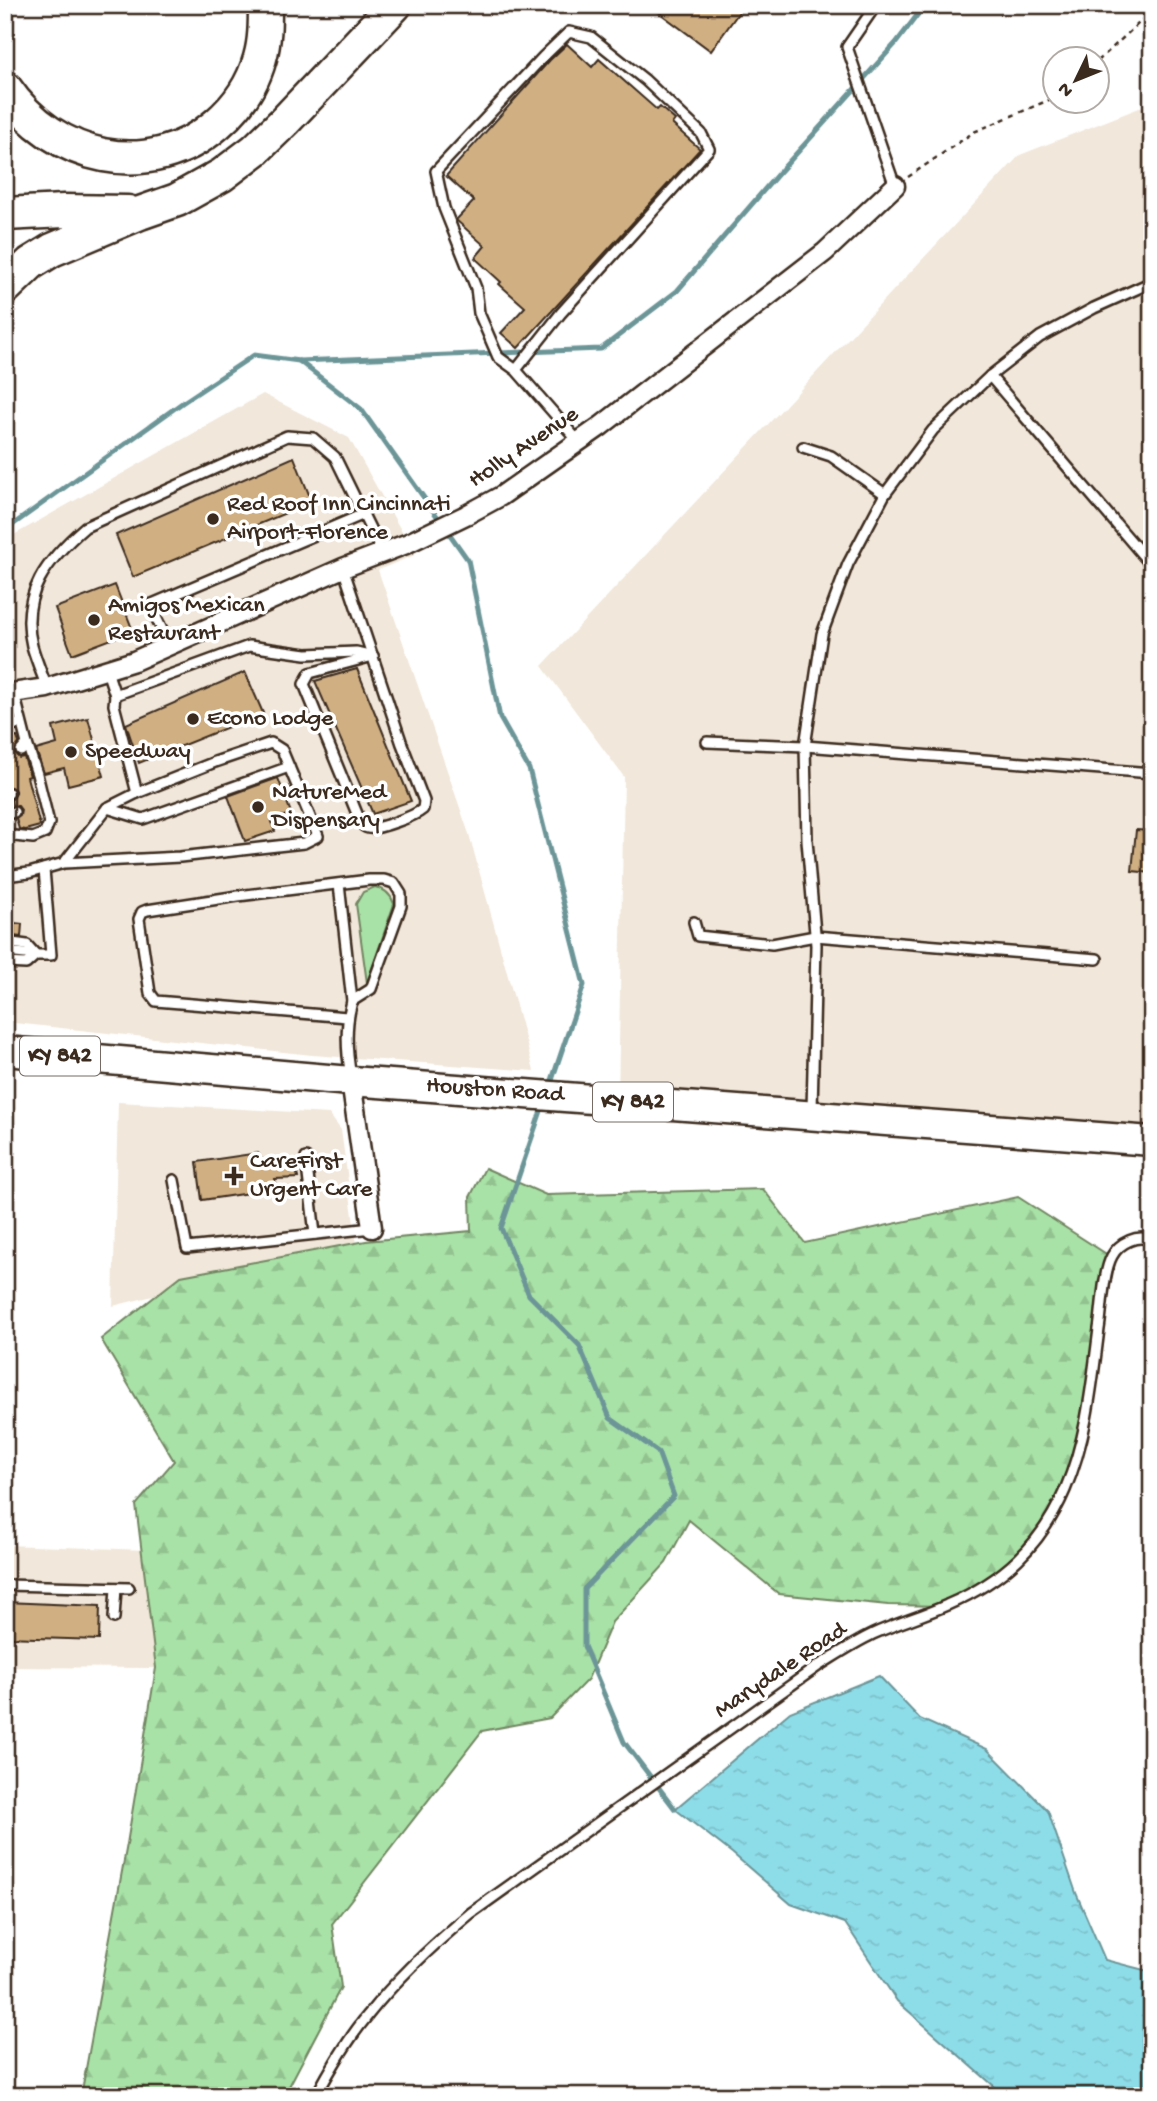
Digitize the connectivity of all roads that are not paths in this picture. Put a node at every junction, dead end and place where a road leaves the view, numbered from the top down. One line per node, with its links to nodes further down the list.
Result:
1 (265, 5): 4 (highway)
2 (395, 5): 6 (highway)
3 (876, 5): 5 (lane)
4 (5, 88)
5 (895, 186): 12 (street, Holly Avenue)
6 (140, 213): 7 (highway); 9 (highway)
7 (5, 214)
8 (1152, 282): 11 (lane)
9 (5, 288)
10 (516, 370): 10 (lane); 12 (lane)
11 (990, 376): 14 (lane); 17 (lane)
12 (579, 442): 16 (street, Holly Avenue)
13 (803, 447): 14 (lane)
14 (886, 494): 28 (lane)
15 (364, 514): 16 (lane); 19 (lane); 22 (lane)
16 (382, 553): 18 (street, Holly Avenue)
17 (1152, 566)
18 (343, 568): 19 (street, Holly Avenue); 20 (lane)
19 (170, 646): 21 (street, Holly Avenue)
20 (373, 656): 20 (lane); 24 (lane)
21 (107, 671): 22 (street, Holly Avenue); 24 (lane)
22 (47, 688): 23 (street, Holly Avenue)
23 (9, 694): 25 (lane)
24 (115, 695): 31 (lane)
25 (21, 723): 26 (lane); 33 (lane)
26 (5, 727)
27 (707, 742): 28 (lane)
28 (805, 746): 30 (lane); 39 (lane)
29 (289, 766): 31 (lane); 32 (lane); 34 (lane)
30 (1152, 773)
31 (136, 793): 32 (lane)
32 (107, 808): 34 (lane)
33 (5, 835)
34 (64, 863): 35 (lane)
35 (44, 869): 36 (lane); 42 (lane)
36 (5, 876)
37 (339, 884): 45 (lane); 45 (lane); 46 (lane)
38 (694, 922): 39 (lane)
39 (815, 936): 43 (lane); 49 (lane)
40 (5, 942): 42 (lane)
41 (5, 952): 42 (lane)
42 (36, 955): 44 (lane)
43 (1097, 959)
44 (5, 963)
45 (352, 1001): 46 (lane)
46 (347, 1017): 48 (lane)
47 (5, 1051): 48 (main road, Houston Road / KY 842)
48 (351, 1081): 49 (main road, Houston Road / KY 842); 53 (street)
49 (811, 1115): 50 (main road, Houston Road / KY 842)
50 (1152, 1141)
51 (306, 1158): 54 (lane)
52 (174, 1180): 54 (lane)
53 (372, 1228): 54 (lane)
54 (315, 1234)
55 (1152, 1241): 60 (lane, Marydale Road)
56 (5, 1585): 57 (lane)
57 (116, 1588): 58 (lane); 59 (lane)
58 (129, 1588)
59 (114, 1618)
60 (316, 2096)

